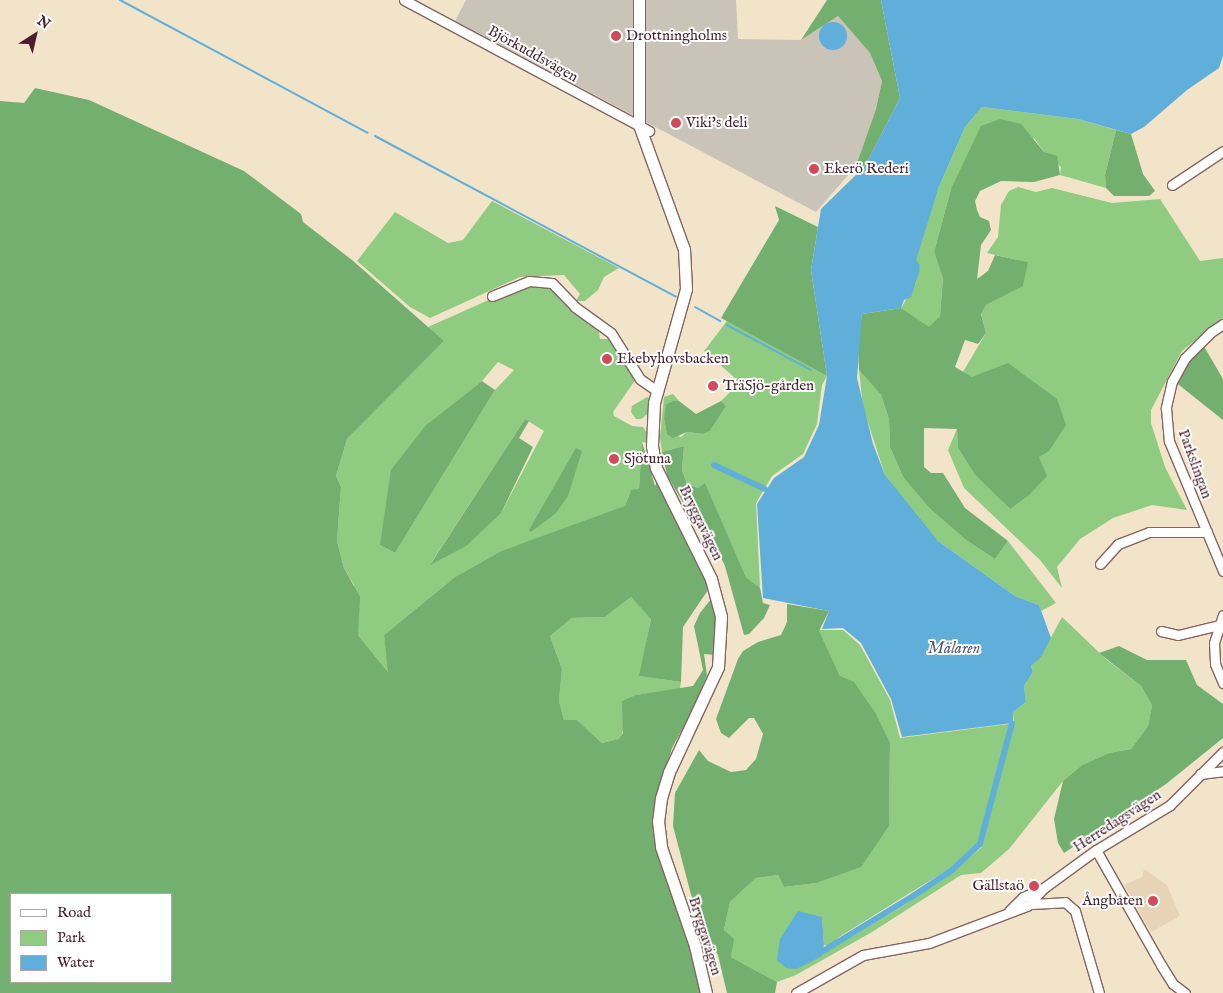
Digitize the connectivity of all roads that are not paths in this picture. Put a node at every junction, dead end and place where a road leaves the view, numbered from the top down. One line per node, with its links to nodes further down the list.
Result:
1 (404, 0): 3 (street, Björkuddsvägen)
2 (639, 0): 3 (main road, Bryggavägen)
3 (644, 128): 8 (main road, Bryggavägen)
4 (1223, 151): 5 (street)
5 (1172, 184)
6 (492, 296): 8 (street)
7 (1223, 324): 9 (street, Parkslingan)
8 (658, 391): 23 (main road, Bryggavägen)
9 (1207, 532): 10 (street, Parkslingan); 11 (street)
10 (1222, 560): 12 (street, Parkslingan)
11 (1100, 564)
12 (1223, 570)
13 (1221, 622): 14 (street); 15 (street)
14 (1160, 631)
15 (1223, 683)
16 (1223, 752): 18 (street, Herredagsvägen)
17 (1223, 771): 18 (street)
18 (1200, 774): 19 (street, Herredagsvägen)
19 (1096, 850): 20 (street, Herredagsvägen); 26 (street)
20 (1045, 887): 21 (street, Herredagsvägen); 22 (street, Herredagsvägen)
21 (1031, 904): 22 (street, Herredagsvägen); 25 (street)
22 (1009, 911): 24 (street, Herredagsvägen)
23 (706, 993)
24 (796, 993)
25 (1100, 993)
26 (1185, 993)

